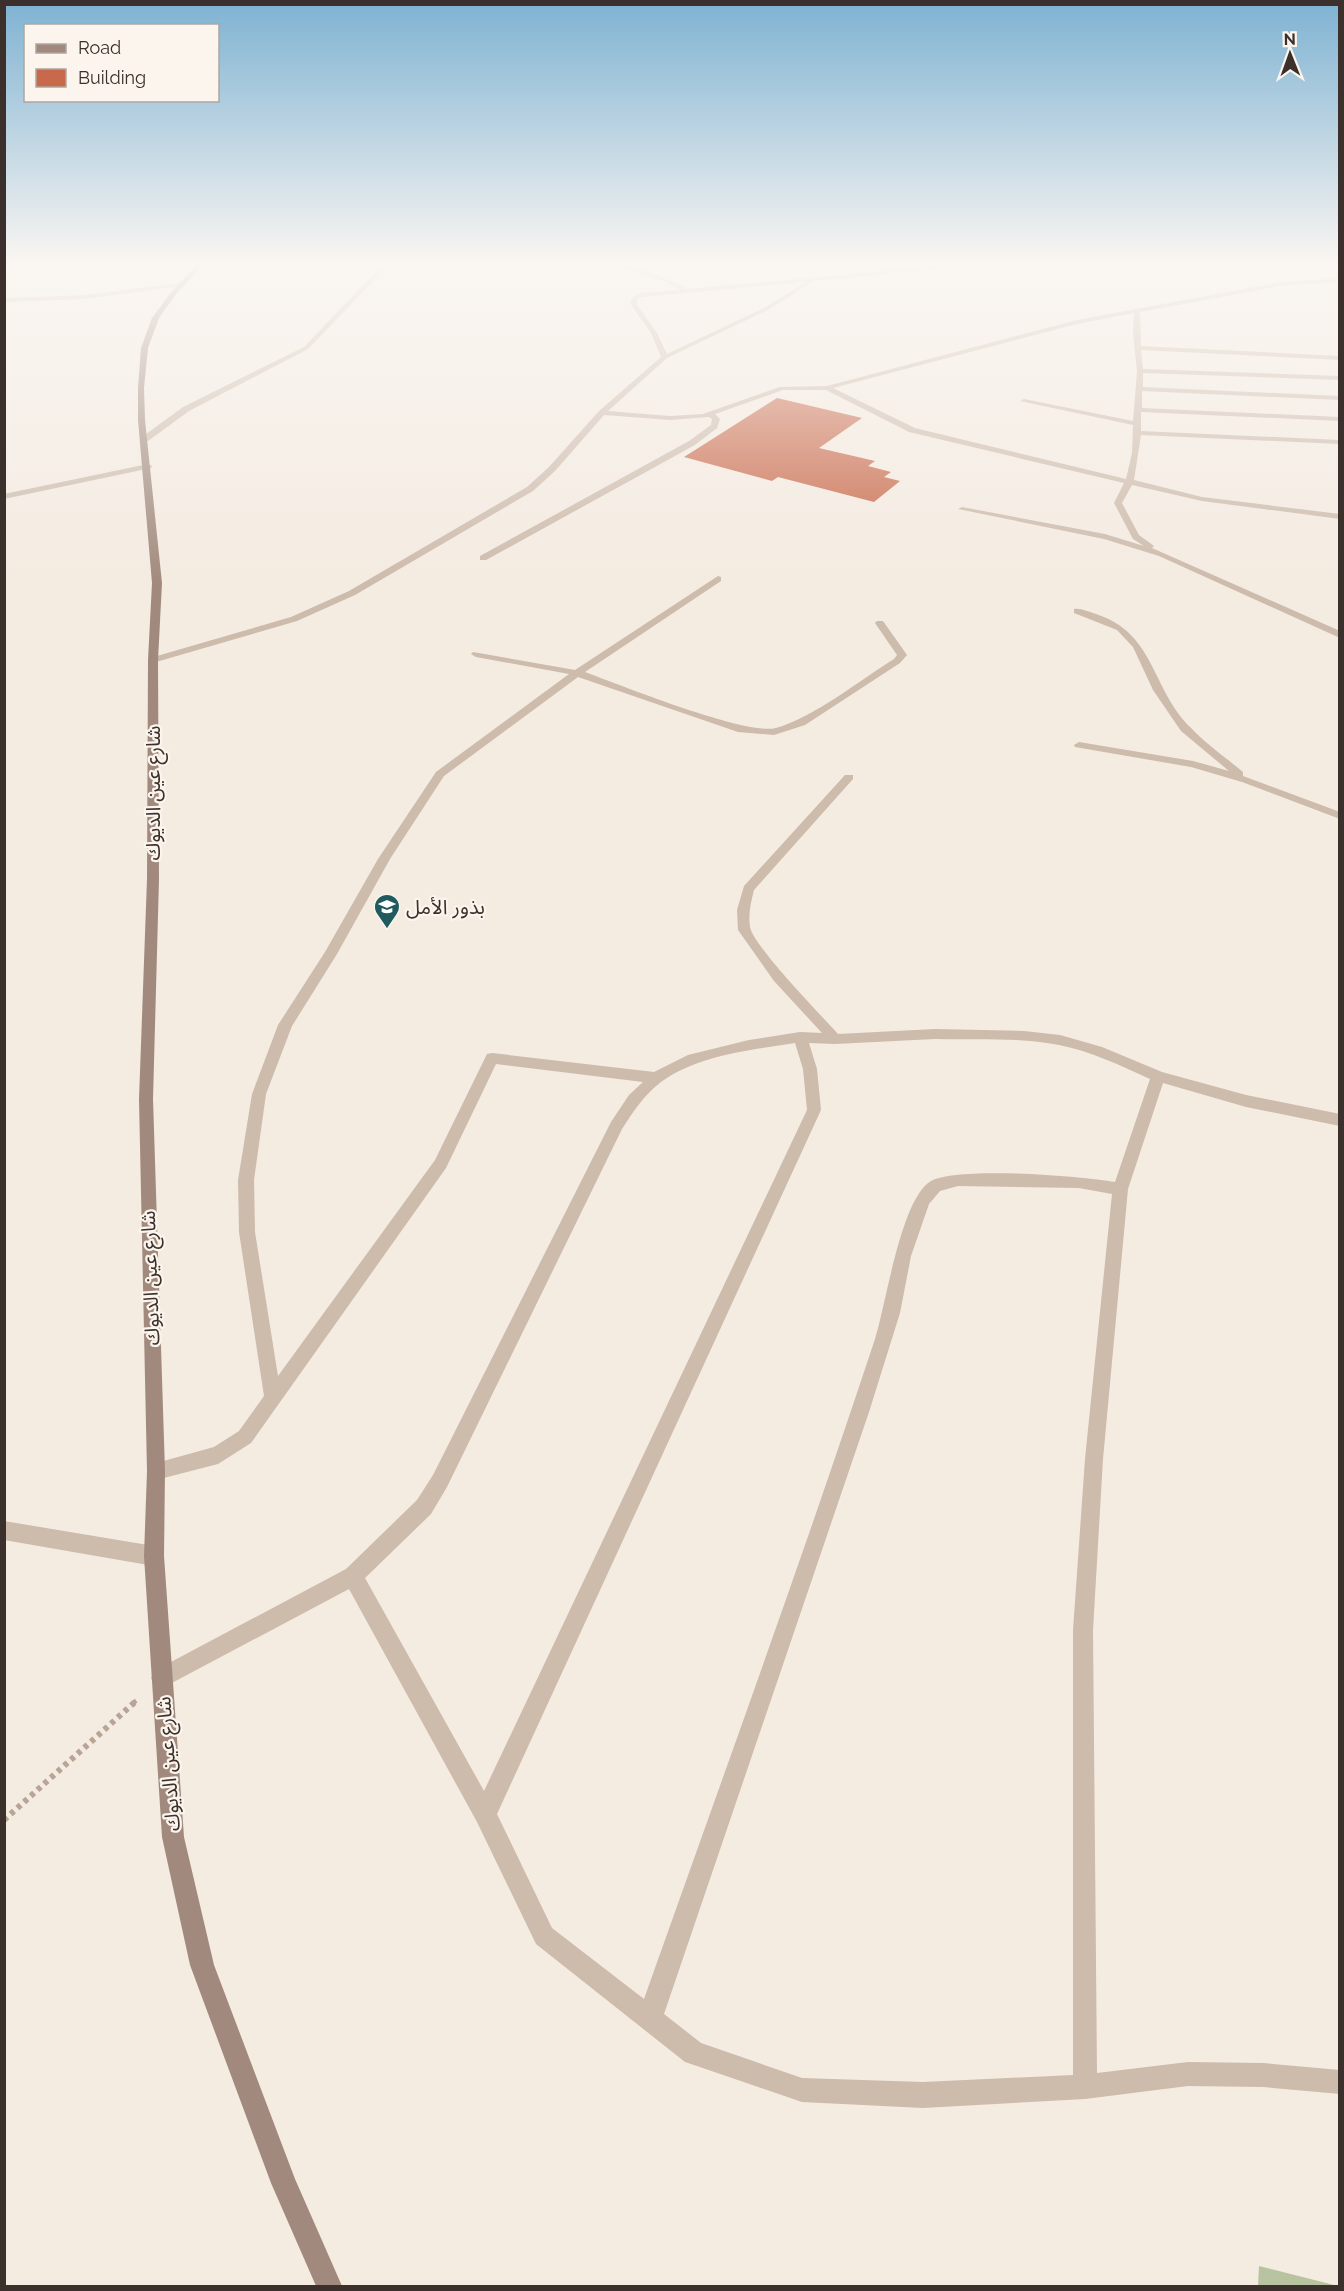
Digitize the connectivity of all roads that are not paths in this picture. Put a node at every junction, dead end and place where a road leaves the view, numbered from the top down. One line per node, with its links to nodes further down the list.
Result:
1 (141, 370): 17 (main road, شارع عين الديوك)
2 (263, 370): 17 (street)
3 (650, 370): 12 (street)
4 (896, 370): 7 (street)
5 (1140, 371): 6 (street); 8 (street)
6 (1340, 378)
7 (827, 388): 13 (street); 20 (street)
8 (1140, 389): 9 (street); 11 (street)
9 (1340, 398)
10 (1024, 401): 15 (street)
11 (1138, 410): 14 (street); 15 (street)
12 (602, 413): 13 (street); 31 (street)
13 (711, 414): 25 (street)
14 (1340, 419)
15 (1137, 424): 16 (street)
16 (1138, 433): 18 (street); 20 (street)
17 (145, 439): 19 (main road, شارع عين الديوك)
18 (1340, 442)
19 (148, 466): 21 (street); 31 (main road, شارع عين الديوك)
20 (1130, 480): 23 (street); 24 (street)
21 (4, 497)
22 (962, 509): 24 (street)
23 (1340, 517)
24 (1162, 554): 29 (street)
25 (483, 558)
26 (718, 579): 32 (street)
27 (1077, 611): 35 (street)
28 (880, 623): 32 (street)
29 (1340, 635)
30 (476, 654): 32 (street)
31 (153, 660): 44 (main road, شارع عين الديوك)
32 (577, 673): 43 (street)
33 (1079, 745): 35 (street)
34 (849, 777): 38 (street)
35 (1246, 780): 36 (street)
36 (1340, 816)
37 (800, 1037): 38 (street); 40 (street); 49 (street)
38 (835, 1039): 39 (street)
39 (1158, 1076): 41 (street); 42 (street)
40 (656, 1078): 43 (street); 47 (street)
41 (1340, 1120)
42 (1120, 1190): 50 (street); 52 (street)
43 (273, 1397): 44 (street)
44 (156, 1471): 46 (main road, شارع عين الديوك)
45 (4, 1530): 46 (street)
46 (154, 1556): 48 (main road, شارع عين الديوك)
47 (353, 1576): 48 (street); 49 (street)
48 (161, 1678): 53 (main road, شارع عين الديوك)
49 (485, 1814): 50 (street)
50 (650, 2018): 52 (street)
51 (1340, 2082): 52 (street)
52 (1084, 2087)
53 (328, 2286)

